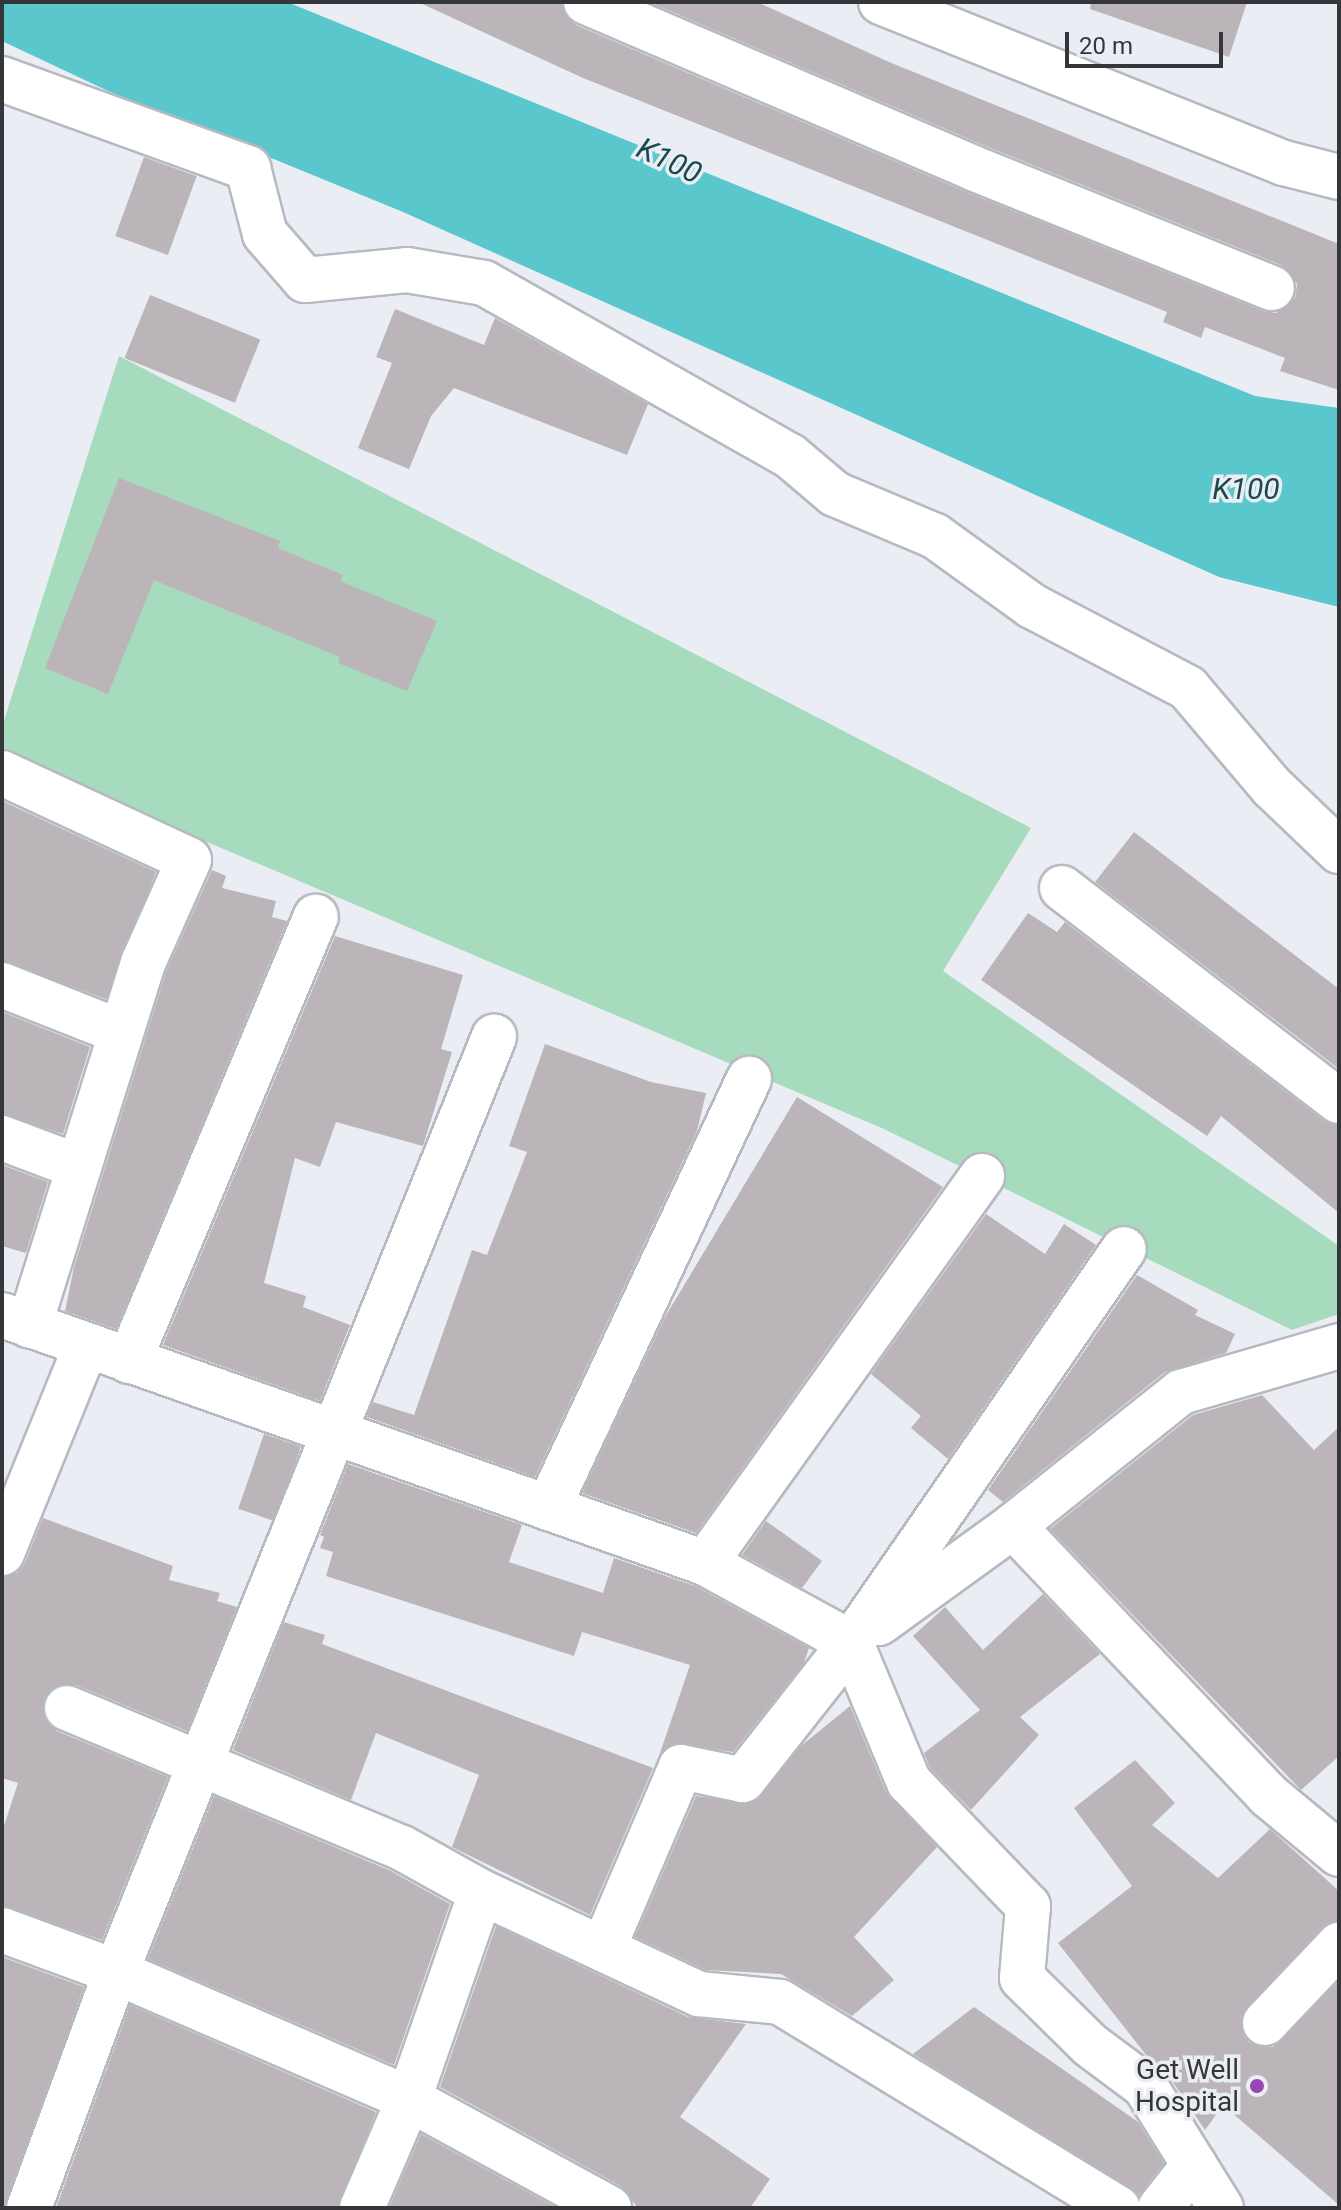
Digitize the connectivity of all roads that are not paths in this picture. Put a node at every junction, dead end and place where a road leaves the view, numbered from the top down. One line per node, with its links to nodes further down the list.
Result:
1 (586, 2): 5 (street)
2 (897, 5): 4 (street)
3 (2, 79): 7 (street)
4 (1339, 177)
5 (1272, 288)
6 (2, 773): 11 (street)
7 (1339, 851)
8 (1062, 888): 14 (street)
9 (316, 917): 22 (street)
10 (2, 985): 11 (street)
11 (121, 1032): 16 (street)
12 (494, 1037): 23 (street)
13 (749, 1079): 24 (street)
14 (1339, 1101)
15 (2, 1138): 16 (street)
16 (79, 1167): 19 (street)
17 (982, 1176): 27 (street)
18 (1124, 1249): 28 (street)
19 (16, 1320): 20 (street)
20 (86, 1346): 22 (street); 26 (street)
21 (1339, 1346): 25 (street)
22 (129, 1361): 23 (street)
23 (333, 1434): 24 (street); 30 (street)
24 (548, 1508): 27 (street)
25 (1013, 1526): 28 (street); 31 (street)
26 (2, 1553)
27 (705, 1563): 28 (street)
28 (851, 1643): 35 (street); 39 (street)
29 (67, 1708): 30 (street)
30 (199, 1766): 32 (street); 36 (street)
31 (1339, 1854)
32 (481, 1892): 35 (street); 38 (street)
33 (2, 1930): 36 (street)
34 (1339, 1945): 37 (street)
35 (603, 1949): 43 (street)
36 (116, 1972): 38 (street); 40 (street)
37 (1265, 2023)
38 (409, 2099): 41 (street); 42 (street)
39 (1194, 2165): 44 (street); 45 (street)
40 (29, 2208)
41 (362, 2208)
42 (609, 2208)
43 (1118, 2208)
44 (1160, 2208)
45 (1221, 2208)

